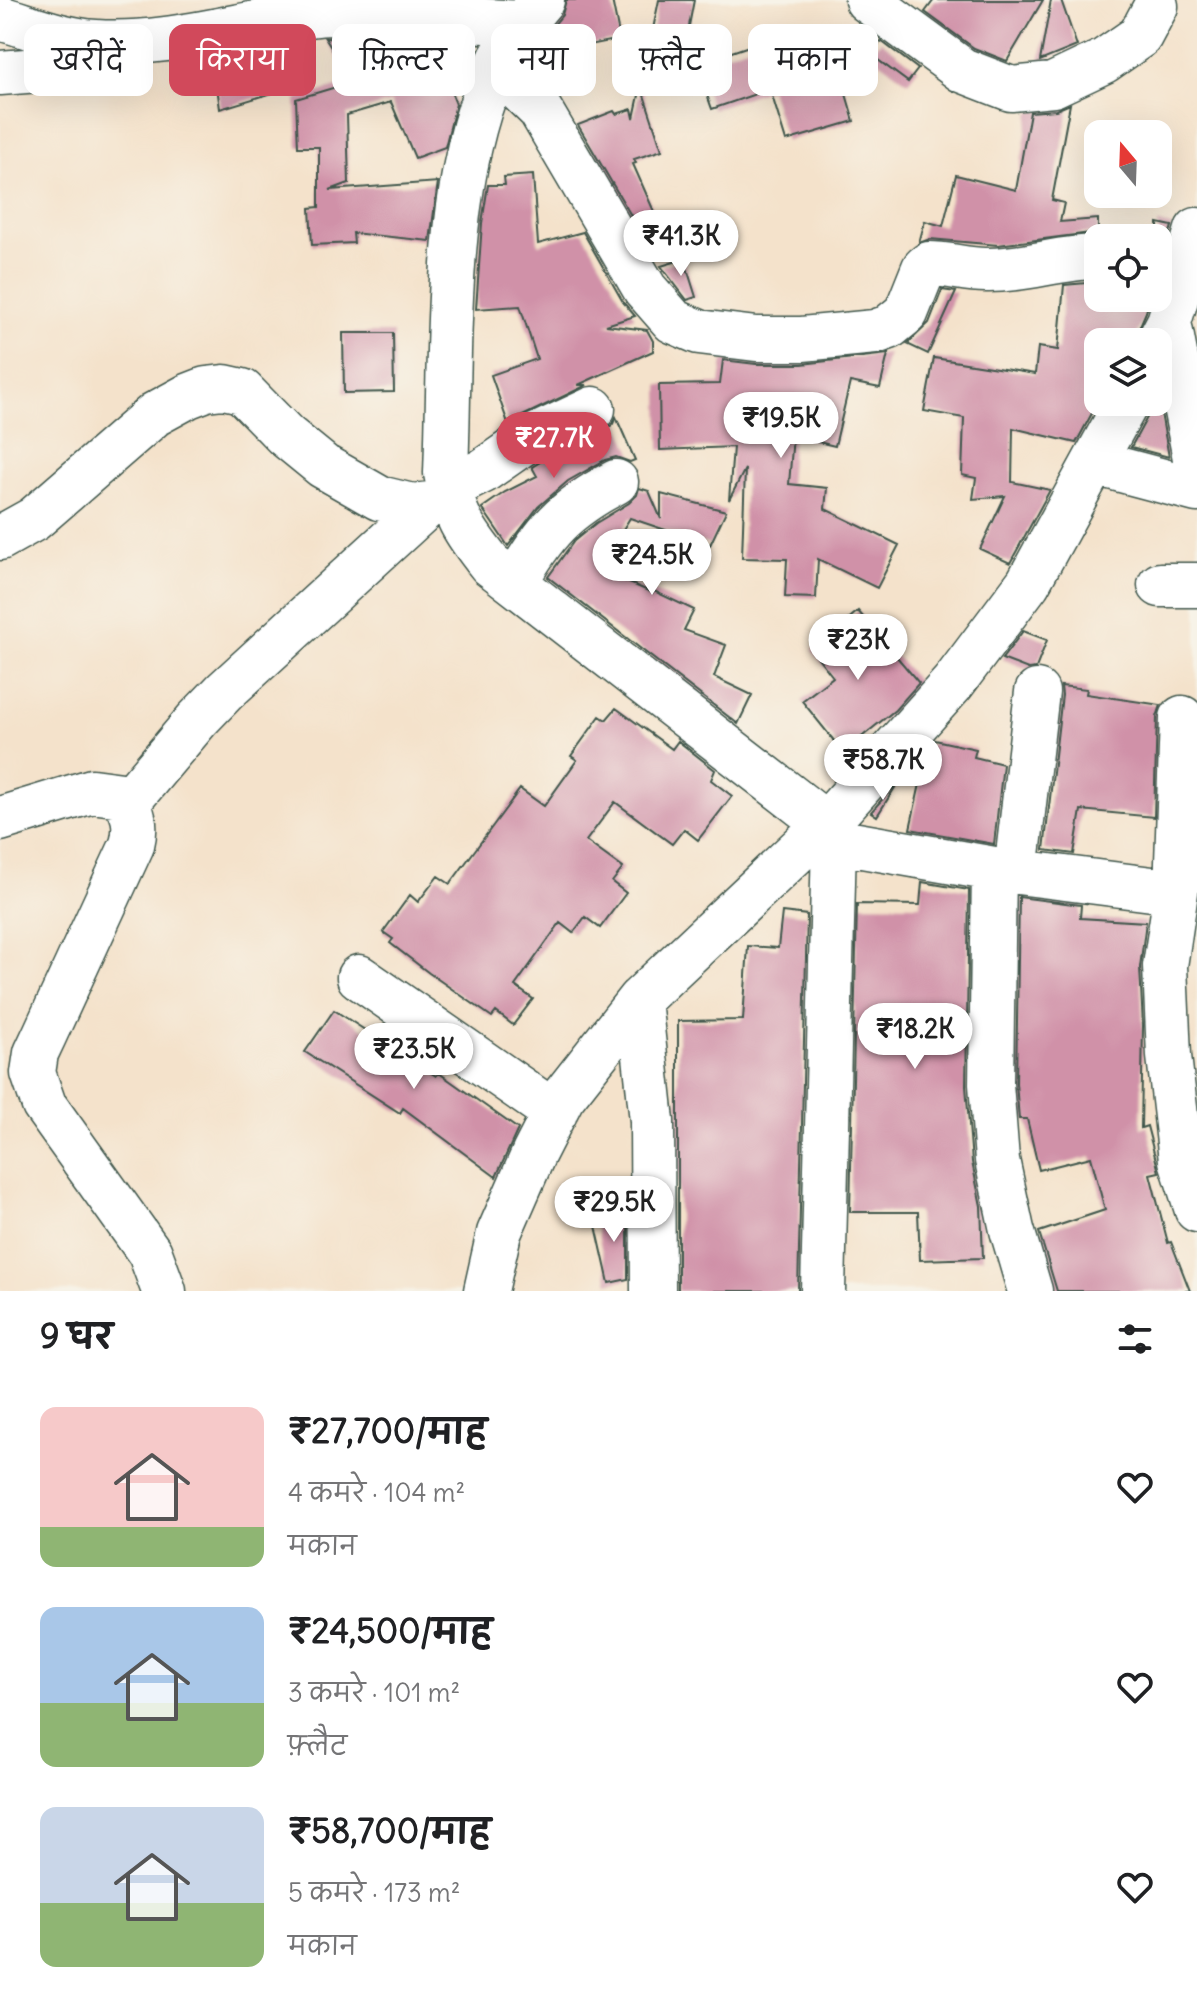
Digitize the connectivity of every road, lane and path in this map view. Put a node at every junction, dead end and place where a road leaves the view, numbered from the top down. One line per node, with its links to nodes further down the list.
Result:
1 (867, 0): 2 (street)
2 (1156, 6)
3 (532, 12): 5 (street)
4 (0, 18): 6 (street)
5 (250, 24)
6 (169, 38)
7 (169, 53): 8 (street)
8 (0, 73)
9 (491, 78): 21 (street)
10 (525, 96): 12 (street)
11 (1197, 230): 13 (street)
12 (1084, 257)
13 (1172, 269)
14 (1172, 369): 18 (street)
15 (593, 409): 21 (street)
16 (1120, 416): 17 (street)
17 (1095, 463): 20 (street); 28 (street)
18 (1197, 469)
19 (616, 482): 23 (street)
20 (1197, 490)
21 (442, 499): 22 (street); 23 (street); 26 (street)
22 (0, 538)
23 (515, 583): 28 (street)
24 (1037, 692): 29 (street)
25 (1182, 718): 30 (street)
26 (127, 803): 27 (street); 37 (street)
27 (0, 819)
28 (830, 833): 29 (street); 33 (street); 40 (street)
29 (1005, 870): 30 (street); 41 (street)
30 (1176, 892): 31 (street)
31 (1181, 962): 35 (street)
32 (359, 977): 34 (street)
33 (639, 1000): 34 (street); 39 (street)
34 (555, 1113): 38 (street)
35 (1189, 1158): 36 (street)
36 (1197, 1210)
37 (164, 1291)
38 (486, 1291)
39 (653, 1291)
40 (823, 1291)
41 (1030, 1291)

